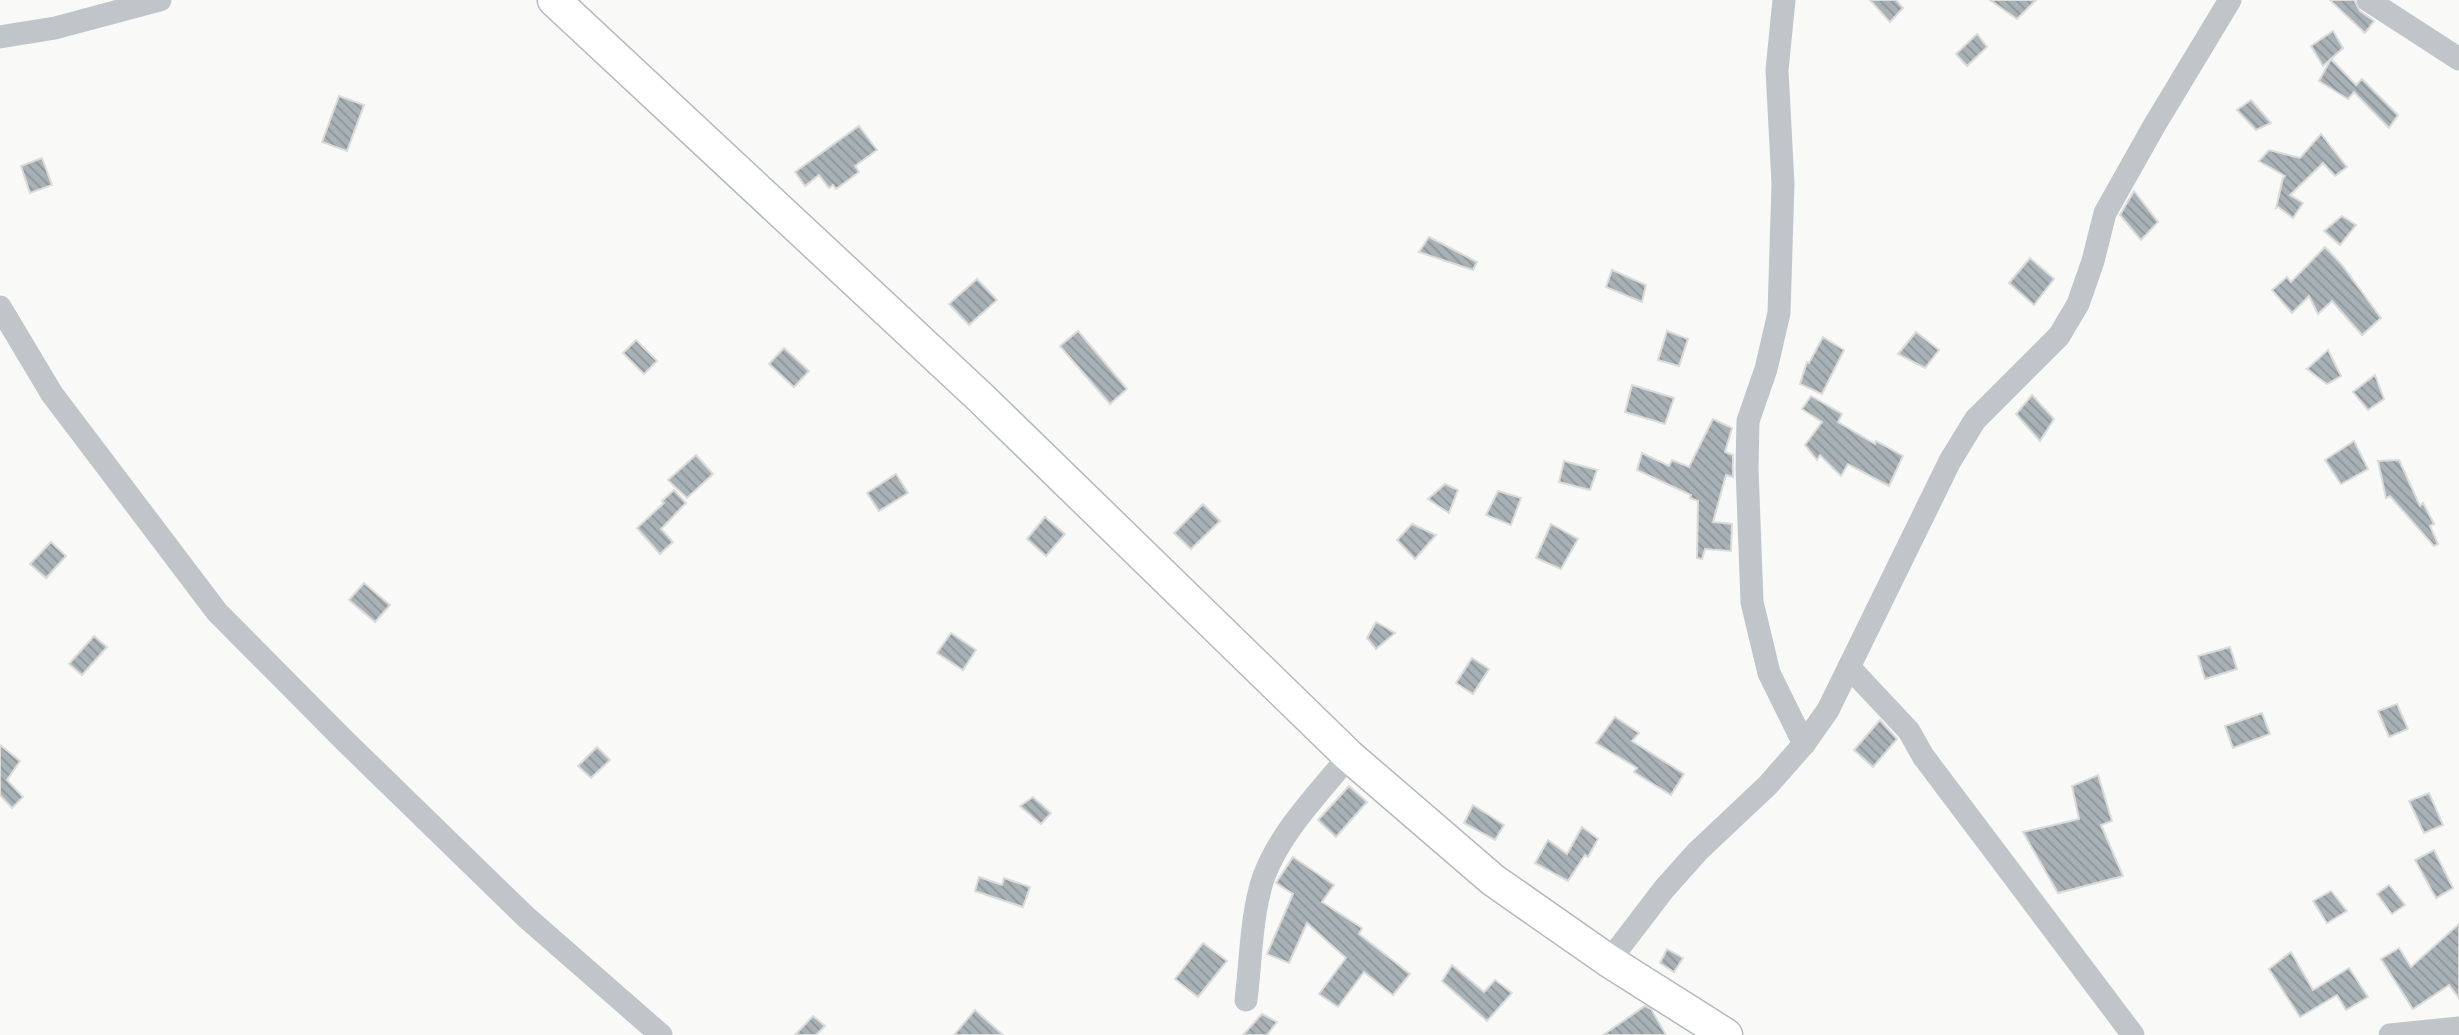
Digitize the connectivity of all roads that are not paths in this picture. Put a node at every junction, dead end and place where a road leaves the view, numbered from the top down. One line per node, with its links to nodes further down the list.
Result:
1 (160, 0): 6 (street)
2 (554, 0): 11 (street)
3 (1784, 0): 10 (street)
4 (2230, 0): 9 (street)
5 (2368, 0): 7 (street)
6 (0, 37)
7 (2459, 59)
8 (0, 307): 15 (street)
9 (1849, 667): 10 (street); 17 (street)
10 (1804, 744): 12 (street)
11 (1349, 756): 12 (street); 13 (street)
12 (1609, 961): 16 (street)
13 (1246, 1000)
14 (2459, 1028): 18 (street)
15 (661, 1035)
16 (1726, 1035)
17 (2133, 1035)
18 (2390, 1035)

